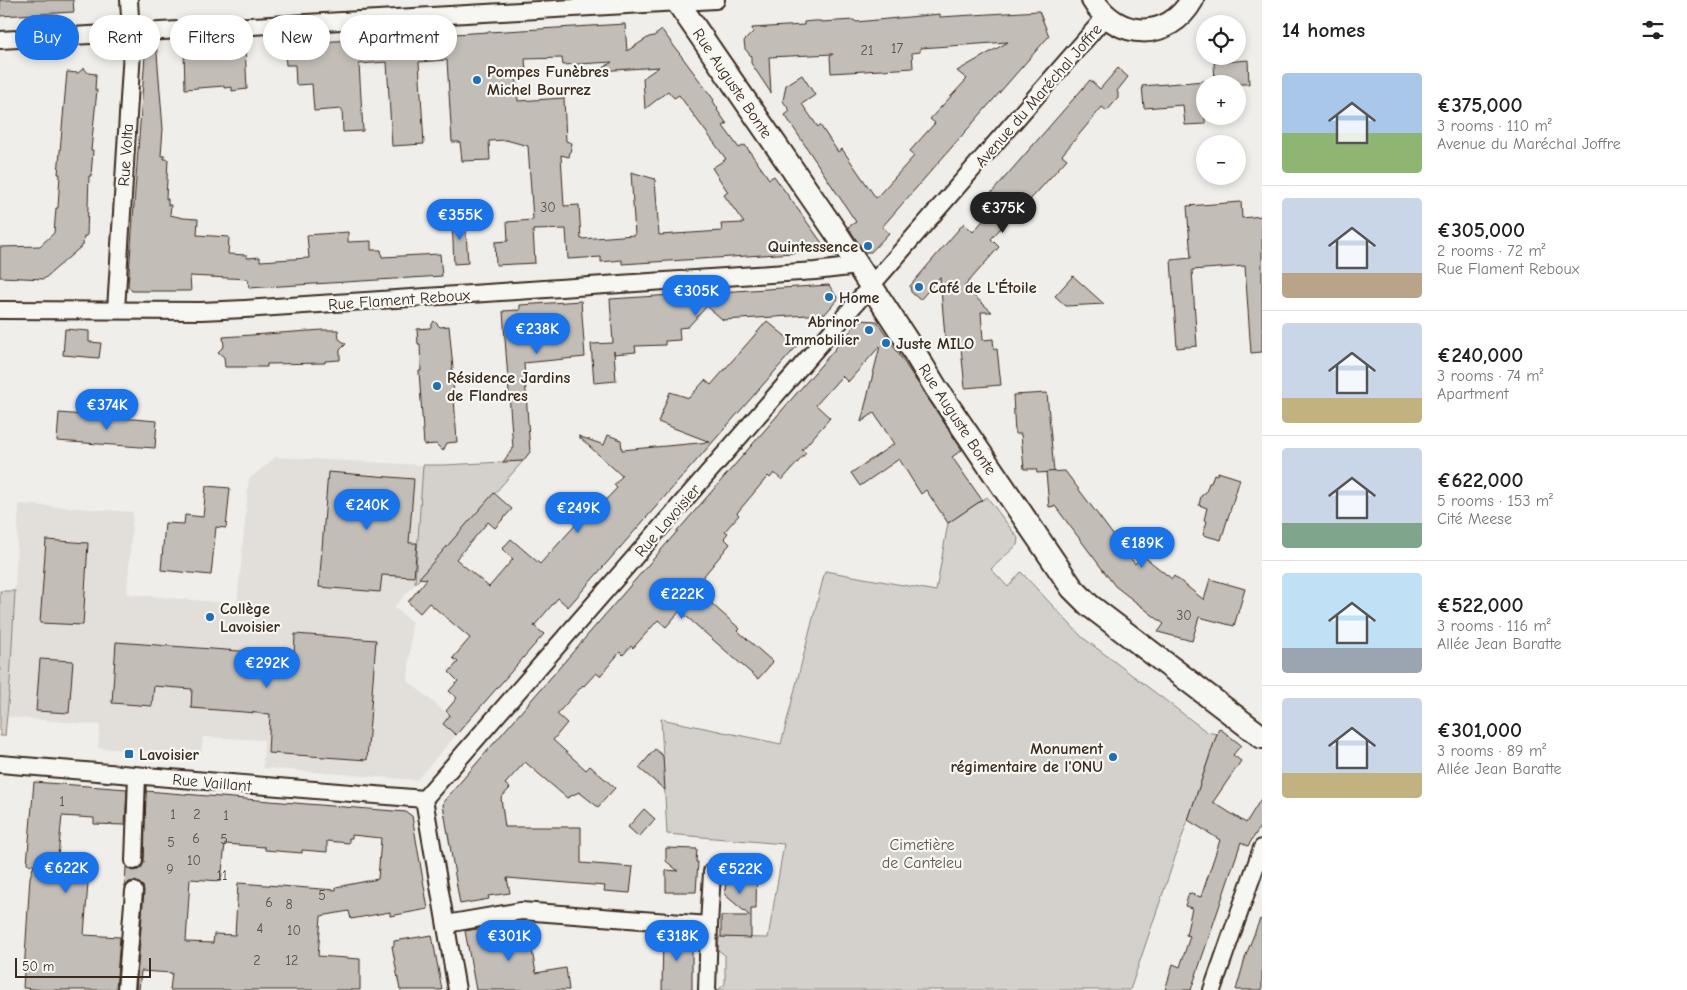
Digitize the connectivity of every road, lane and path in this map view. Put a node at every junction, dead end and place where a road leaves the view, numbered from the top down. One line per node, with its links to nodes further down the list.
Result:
1 (129, 0): 6 (street, Rue Volta)
2 (716, 0): 4 (street)
3 (1192, 0): 5 (street)
4 (677, 1): 7 (street); 11 (street, Rue Auguste Bonte)
5 (1099, 8): 12 (street, Avenue du Maréchal Joffre)
6 (129, 15)
7 (160, 31)
8 (89, 35): 9 (street)
9 (0, 40)
10 (131, 60): 14 (street, Rue Volta)
11 (858, 266): 12 (street, Rue Auguste Bonte); 14 (street, Rue Flament Reboux)
12 (871, 286): 15 (street, Rue Auguste Bonte); 18 (street, Rue Lavoisier)
13 (0, 310): 14 (street, Rue Flament Reboux)
14 (116, 310)
15 (1262, 737)
16 (0, 764): 17 (street, Rue Vaillant)
17 (137, 776): 18 (street, Rue Vaillant); 20 (street)
18 (424, 799): 23 (street)
19 (1262, 848): 28 (street)
20 (134, 861)
21 (712, 872): 24 (street)
22 (134, 890): 25 (street)
23 (446, 924): 24 (street); 26 (street)
24 (709, 924): 27 (street)
25 (126, 990)
26 (457, 990)
27 (707, 990)
28 (1212, 990)

